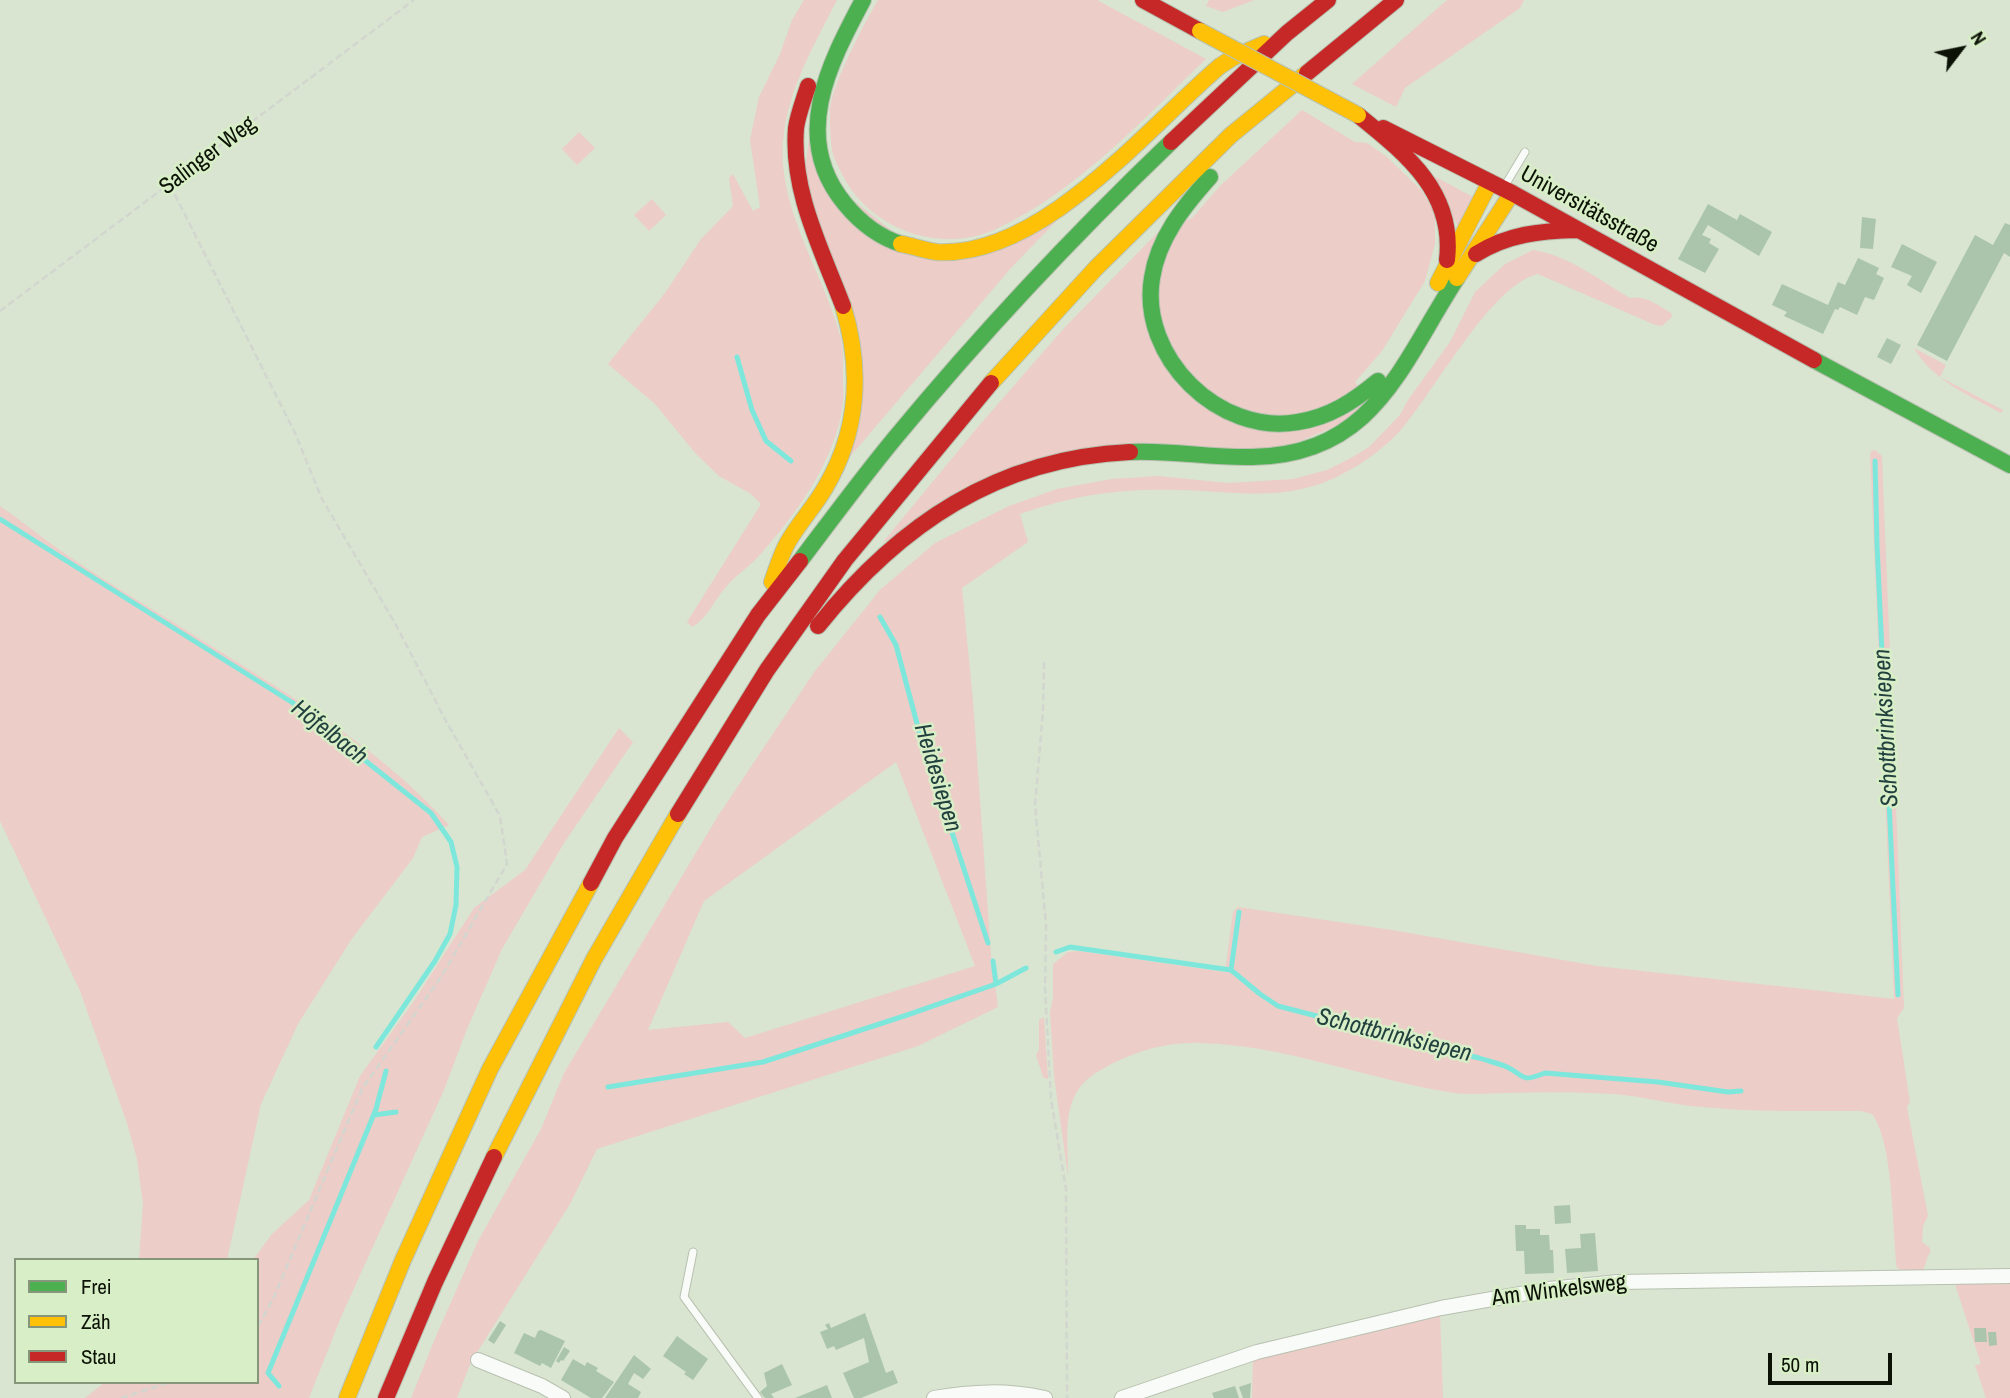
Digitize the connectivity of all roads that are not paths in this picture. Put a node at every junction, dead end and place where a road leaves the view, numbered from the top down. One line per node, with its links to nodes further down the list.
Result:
1 (851, 0): 15 (main road)
2 (863, 0): 6 (main road)
3 (1143, 0): 8 (main road, Universitätsstraße, bridge)
4 (1328, 0): 6 (main road)
5 (1396, 0): 7 (main road)
6 (1287, 33): 15 (main road)
7 (1320, 60): 13 (main road); 18 (main road)
8 (1358, 115): 10 (main road, Universitätsstraße); 13 (main road)
9 (1525, 152): 10 (lane)
10 (1501, 188): 11 (main road, Universitätsstraße); 12 (main road); 13 (main road)
11 (1577, 230): 12 (main road); 14 (main road, Universitätsstraße)
12 (1474, 255): 16 (main road)
13 (1446, 267)
14 (2010, 465)
15 (758, 615): 22 (main road)
16 (807, 641)
17 (775, 687): 18 (main road)
18 (711, 760): 23 (main road)
19 (692, 1252): 25 (lane)
20 (2010, 1276): 28 (street, Am Winkelsweg)
21 (478, 1360): 24 (street)
22 (347, 1398)
23 (386, 1398)
24 (563, 1398)
25 (758, 1398)
26 (934, 1398): 27 (street)
27 (1045, 1398)
28 (1122, 1398)

